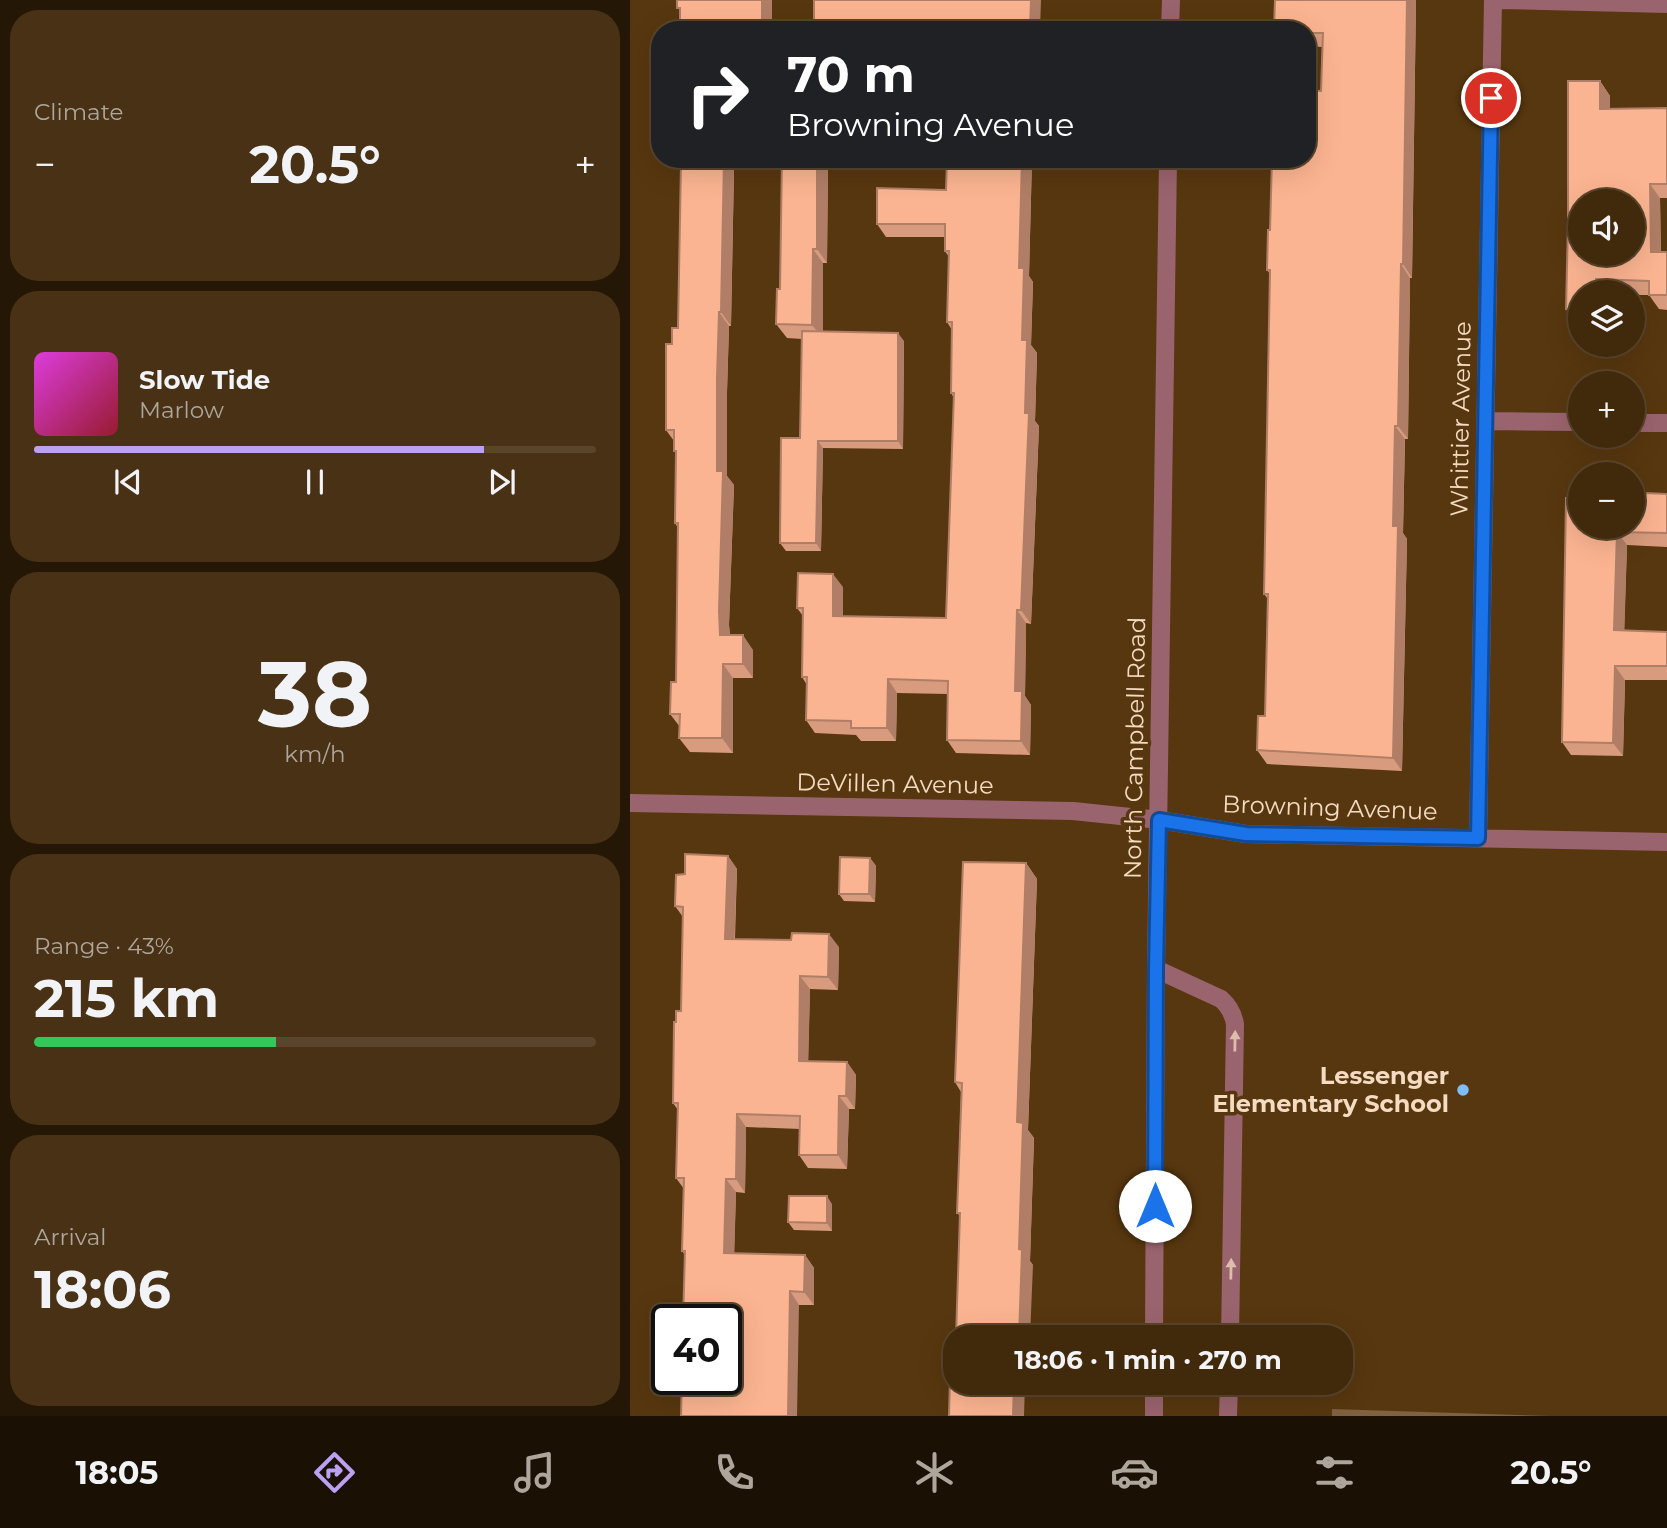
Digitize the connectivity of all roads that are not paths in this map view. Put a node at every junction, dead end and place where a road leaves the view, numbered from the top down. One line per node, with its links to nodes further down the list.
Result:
1 (1171, 0): 5 (street)
2 (1493, 0): 7 (street, Whittier Avenue)
3 (1501, 0): 4 (street)
4 (1667, 4)
5 (1170, 21)
6 (1168, 168): 12 (street, North Campbell Road)
7 (1486, 421): 8 (street); 13 (street, Whittier Avenue)
8 (1568, 422)
9 (1645, 423): 10 (street)
10 (1667, 423)
11 (630, 803): 12 (street, DeVillen Avenue)
12 (1159, 820): 13 (street, Browning Avenue); 15 (street, North Campbell Road)
13 (1478, 838): 14 (street, Browning Avenue)
14 (1667, 842)
15 (1156, 969): 16 (street, North Campbell Road); 17 (street, one-way to 15)
16 (1154, 1325)
17 (1230, 1325)
18 (1154, 1395): 20 (street)
19 (1229, 1395): 21 (street)
20 (1154, 1416)
21 (1228, 1416)

